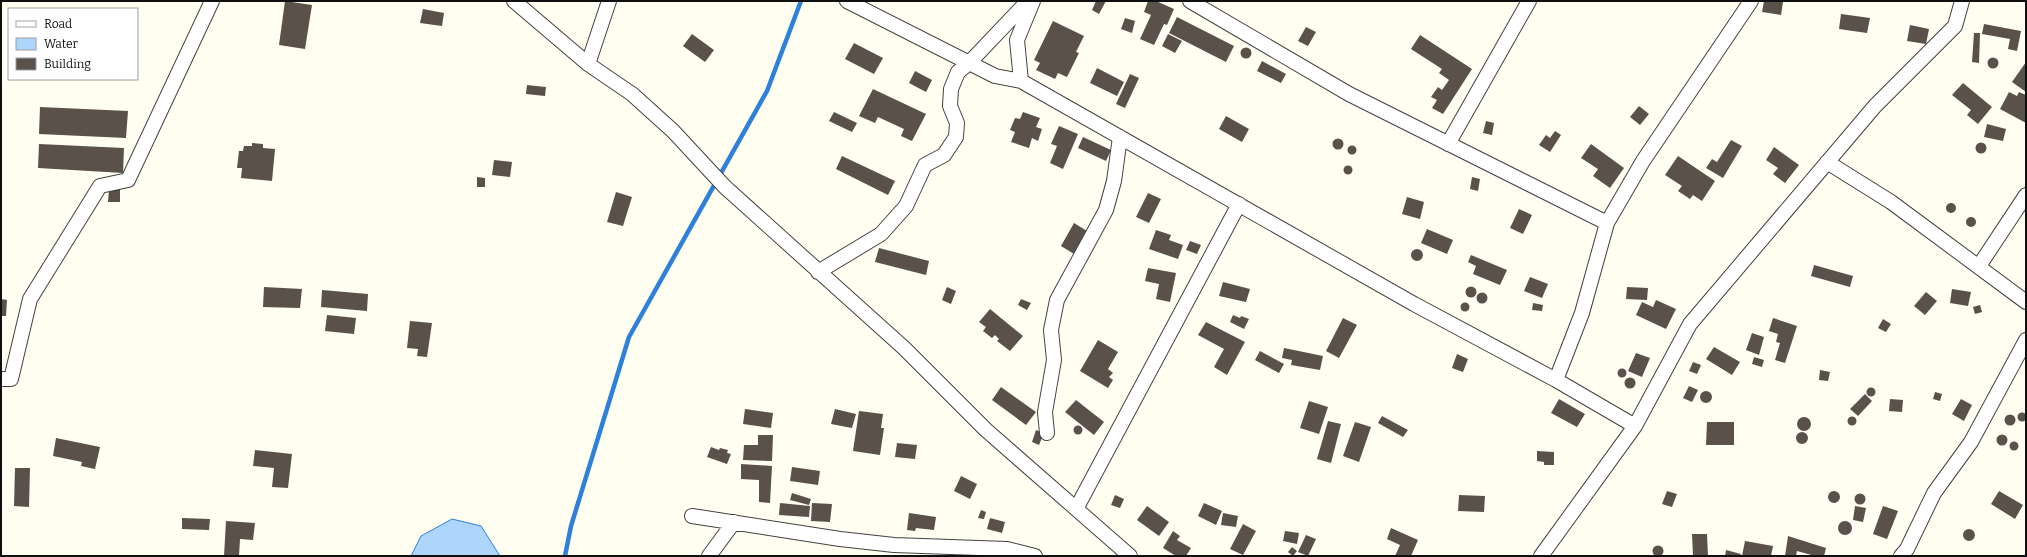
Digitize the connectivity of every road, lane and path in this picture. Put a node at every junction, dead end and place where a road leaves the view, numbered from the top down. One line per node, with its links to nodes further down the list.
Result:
1 (212, 1): 24 (street)
2 (514, 1): 12 (street)
3 (609, 1): 12 (street)
4 (847, 1): 11 (street)
5 (1028, 1): 11 (street)
6 (1034, 1): 13 (street)
7 (1190, 1): 15 (street)
8 (1529, 1): 15 (street)
9 (1751, 1): 19 (street)
10 (1962, 1): 16 (street)
11 (969, 63): 13 (street); 21 (street)
12 (588, 64): 21 (street)
13 (1021, 81): 14 (street)
14 (1120, 137): 18 (street); 27 (street)
15 (1448, 144): 19 (street)
16 (1827, 162): 20 (street); 26 (street)
17 (2026, 195): 20 (street)
18 (1239, 204): 25 (street); 28 (street)
19 (1607, 223): 25 (street)
20 (1979, 266): 22 (street)
21 (818, 272): 28 (street)
22 (2026, 302)
23 (2026, 340): 35 (street)
24 (1, 379)
25 (1556, 380): 26 (street)
26 (1635, 426): 34 (street)
27 (1047, 433)
28 (1076, 509): 33 (street)
29 (692, 516): 30 (street)
30 (734, 522): 31 (street); 32 (street)
31 (709, 556)
32 (1035, 556)
33 (1130, 556)
34 (1541, 556)
35 (1901, 556)

